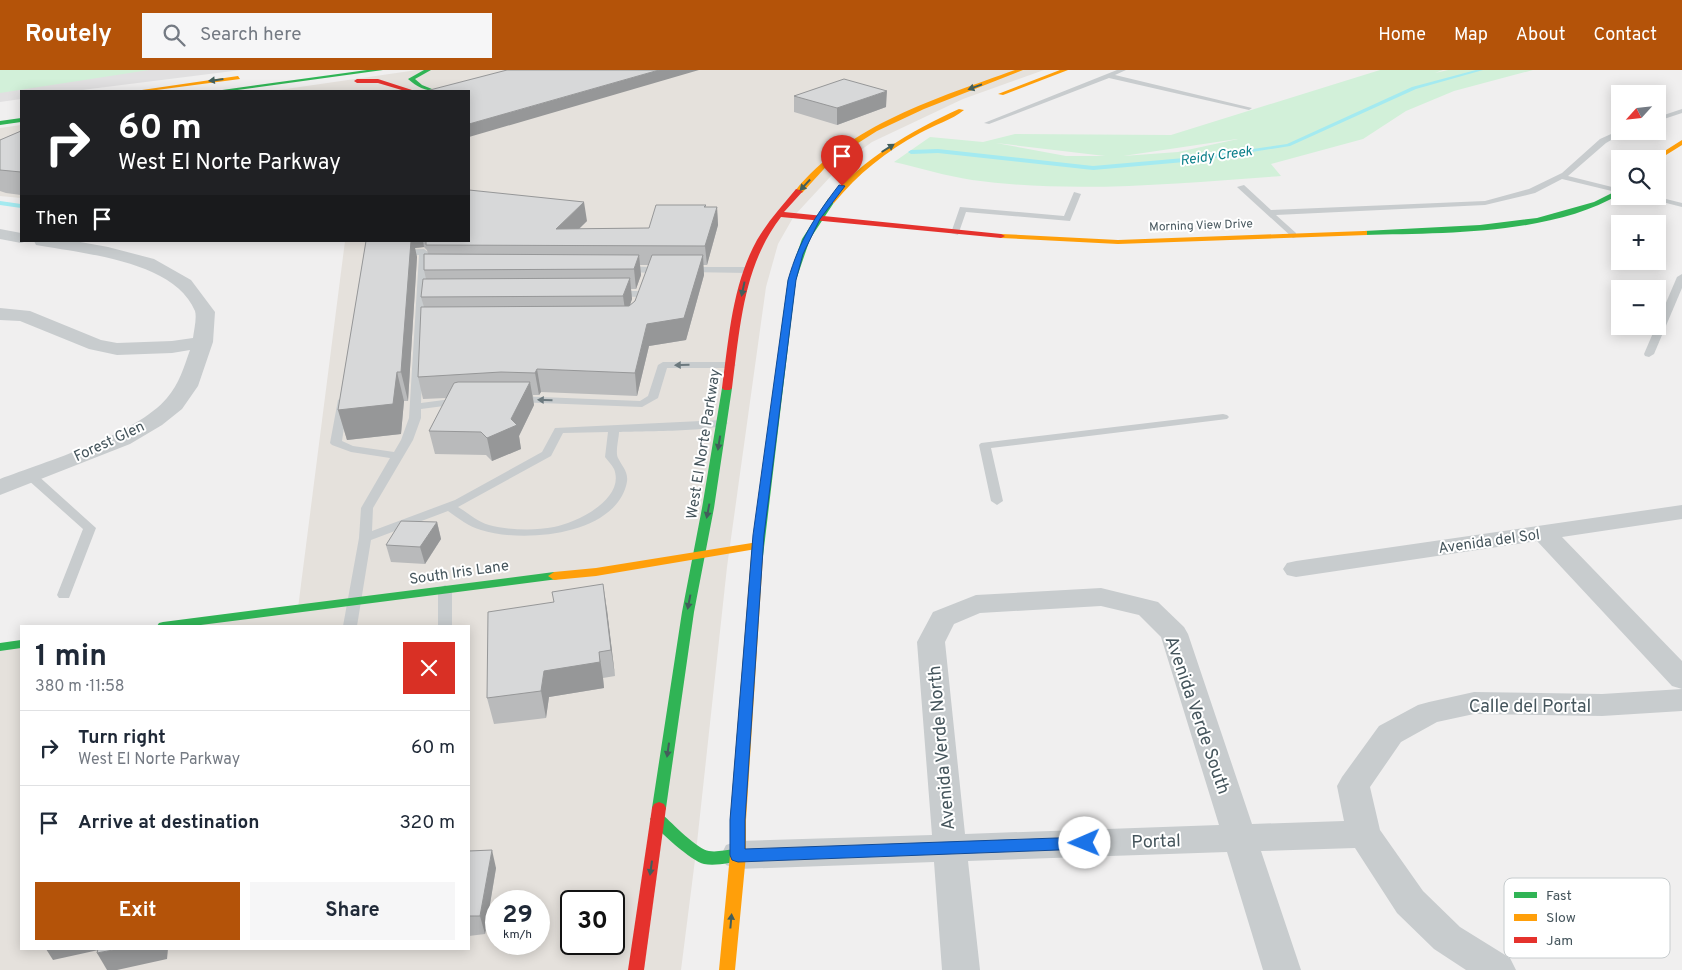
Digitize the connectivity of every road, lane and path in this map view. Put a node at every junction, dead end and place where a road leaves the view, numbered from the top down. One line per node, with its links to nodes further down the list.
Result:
1 (299, 70): 8 (main road, one-way to 8)
2 (380, 70): 9 (main road)
3 (428, 70): 12 (main road)
4 (1020, 70): 34 (main road, West El Norte Parkway, one-way to 34)
5 (1065, 70): 13 (main road)
6 (1122, 70): 7 (lane)
7 (1108, 76): 15 (lane); 22 (lane)
8 (146, 90)
9 (226, 90)
10 (269, 90): 11 (main road)
11 (407, 90)
12 (431, 90)
13 (989, 98)
14 (972, 105): 35 (main road, one-way to 14)
15 (1249, 108)
16 (20, 109): 18 (main road)
17 (1682, 111): 19 (lane)
18 (0, 112)
19 (1666, 117)
20 (20, 120): 21 (main road)
21 (0, 123)
22 (987, 123)
23 (1611, 137): 26 (lane)
24 (1682, 142): 25 (main road)
25 (1666, 152)
26 (1561, 177): 28 (lane); 33 (lane)
27 (1242, 187): 33 (lane)
28 (1611, 189)
29 (1076, 194): 36 (lane)
30 (1611, 196): 38 (main road, Morning View Drive)
31 (1666, 201): 32 (lane)
32 (1682, 205)
33 (1269, 213): 38 (lane)
34 (778, 214): 35 (main road, Morning View Drive); 44 (main road, West El Norte Parkway)
35 (817, 219): 36 (main road, Morning View Drive); 66 (main road)
36 (955, 233): 38 (main road, Morning View Drive)
37 (0, 234): 39 (street)
38 (1293, 235)
39 (20, 238)
40 (48, 242): 48 (street, Forest Glen)
41 (390, 255): 54 (lane)
42 (609, 269): 46 (lane)
43 (677, 270): 44 (lane)
44 (748, 270): 50 (main road, West El Norte Parkway, one-way to 50)
45 (1682, 277): 49 (lane)
46 (601, 294)
47 (0, 314): 48 (street)
48 (203, 342): 59 (street, Forest Glen)
49 (1649, 354)
50 (731, 365): 52 (lane, one-way to 52); 56 (main road, West El Norte Parkway)
51 (345, 386): 58 (lane)
52 (505, 398)
53 (472, 400): 54 (lane)
54 (415, 407): 58 (lane)
55 (1223, 416): 61 (lane)
56 (722, 422): 57 (lane); 67 (main road, West El Norte Parkway, one-way to 67)
57 (614, 428): 62 (lane); 62 (lane)
58 (397, 456): 65 (lane)
59 (31, 476): 60 (street, Forest Glen); 70 (lane)
60 (0, 488)
61 (996, 501)
62 (449, 506): 65 (lane)
63 (1682, 512): 64 (street, Avenida del Sol)
64 (1544, 533): 68 (street, Avenida del Sol); 78 (street)
65 (365, 538): 71 (lane)
66 (758, 546): 67 (main road, South Iris Lane); 84 (main road)
67 (699, 554): 69 (main road, South Iris Lane); 80 (main road, West El Norte Parkway, one-way to 80)
68 (1296, 569)
69 (445, 589): 71 (main road, South Iris Lane); 75 (lane)
70 (64, 595)
71 (353, 601): 73 (main road, South Iris Lane); 74 (lane)
72 (943, 618): 82 (street, Avenida Verde South); 83 (street, Avenida Verde North)
73 (171, 625)
74 (350, 625)
75 (445, 625)
76 (20, 644): 77 (main road)
77 (0, 647)
78 (1682, 679)
79 (1682, 700): 81 (street, Calle del Portal)
80 (658, 819): 84 (main road); 85 (main road, West El Norte Parkway, one-way to 85)
81 (1364, 834): 82 (street, Portal); 89 (street, Calle del Portal)
82 (1240, 839): 83 (street, Portal); 88 (street, Avenida Verde South)
83 (950, 847): 84 (street, Portal); 87 (street, Avenida Verde North)
84 (738, 855): 86 (main road, one-way to 84)
85 (636, 970)
86 (727, 970)
87 (961, 970)
88 (1282, 970)
89 (1497, 970)

